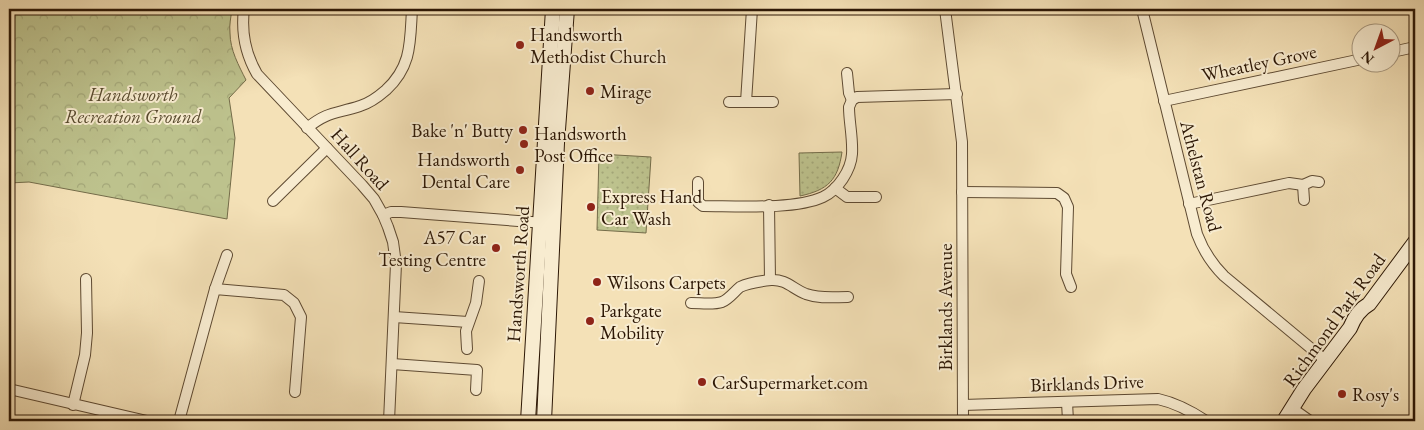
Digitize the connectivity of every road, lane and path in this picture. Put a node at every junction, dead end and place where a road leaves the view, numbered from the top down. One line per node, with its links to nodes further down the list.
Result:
1 (244, 9): 18 (street)
2 (412, 9): 18 (street, Hall Road)
3 (553, 9): 20 (main road, Handsworth Road)
4 (567, 9): 20 (main road, Handsworth Road)
5 (752, 9): 16 (street)
6 (945, 9): 12 (street, Birklands Avenue)
7 (1142, 9): 14 (street, Athelstan Road)
8 (1415, 47): 9 (street)
9 (1402, 50)
10 (1352, 61): 14 (street, Wheatley Grove)
11 (847, 72): 13 (street)
12 (956, 94): 13 (street); 25 (street, Birklands Avenue)
13 (852, 100): 24 (street)
14 (1164, 101): 29 (street, Athelstan Road)
15 (729, 102): 16 (street)
16 (746, 102): 17 (street)
17 (773, 102)
18 (308, 128): 19 (street, Hall Road)
19 (327, 148): 28 (street); 31 (street, Hall Road)
20 (550, 160): 32 (main road, Handsworth Road)
21 (698, 182): 30 (street)
22 (1319, 182): 23 (street)
23 (1303, 185): 27 (street); 29 (street)
24 (835, 188): 26 (street); 30 (street)
25 (962, 192): 38 (street); 52 (street, Birklands Avenue)
26 (876, 197)
27 (1304, 200)
28 (273, 201)
29 (1189, 204): 45 (street, Athelstan Road)
30 (769, 205): 36 (street)
31 (383, 215): 32 (street); 42 (street, Hall Road)
32 (547, 223): 57 (main road, Handsworth Road); 58 (main road, Handsworth Road)
33 (1415, 242): 45 (main road, Richmond Park Road)
34 (227, 255): 39 (street)
35 (86, 279): 51 (street)
36 (770, 280): 40 (street); 41 (street)
37 (478, 281): 43 (street)
38 (1071, 287)
39 (215, 289): 49 (street); 55 (street)
40 (848, 297)
41 (691, 303)
42 (394, 317): 43 (street); 46 (street, Hall Road)
43 (468, 322): 44 (street)
44 (467, 349)
45 (1325, 360): 53 (main road, Richmond Park Road)
46 (392, 364): 48 (street); 56 (street, Hall Road)
47 (9, 389): 51 (street)
48 (476, 390)
49 (294, 392)
50 (1067, 402): 52 (street, Birklands Drive); 60 (street); 61 (street, Birklands Drive)
51 (73, 405): 54 (street)
52 (963, 406): 59 (street, Birklands Avenue)
53 (1293, 409): 62 (main road, Richmond Park Road); 63 (street)
54 (147, 421)
55 (179, 421)
56 (389, 421)
57 (528, 421)
58 (544, 421)
59 (963, 421)
60 (1068, 421)
61 (1206, 421)
62 (1284, 421)
63 (1310, 421)

